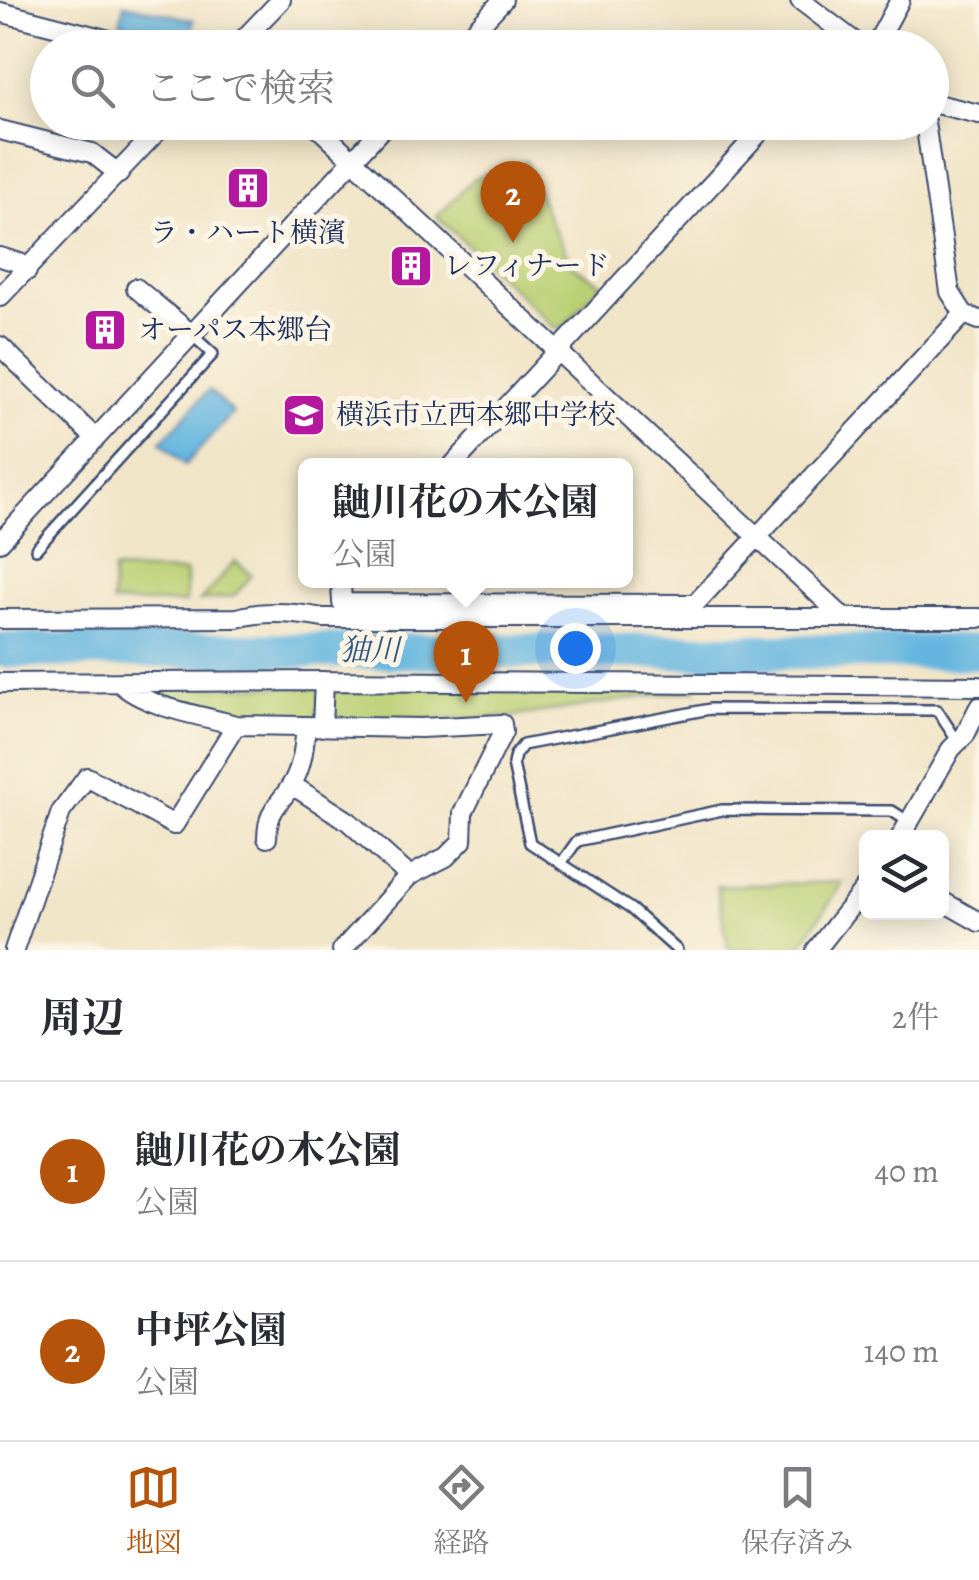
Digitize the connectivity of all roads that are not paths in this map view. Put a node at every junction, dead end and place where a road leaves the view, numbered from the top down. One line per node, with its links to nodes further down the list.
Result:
1 (281, 0): 7 (street)
2 (502, 0): 8 (street)
3 (800, 0): 9 (street)
4 (900, 0): 10 (street)
5 (0, 12): 6 (street)
6 (70, 30)
7 (252, 30)
8 (474, 30)
9 (835, 30)
10 (884, 30)
11 (949, 107): 12 (street)
12 (979, 114)
13 (0, 130): 14 (street)
14 (30, 138)
15 (40, 140): 22 (street)
16 (150, 140): 22 (street)
17 (333, 140): 21 (street)
18 (371, 140): 21 (street)
19 (752, 140): 30 (street)
20 (928, 140): 27 (street)
21 (354, 158): 28 (street); 30 (street)
22 (119, 174): 24 (street)
23 (0, 257): 24 (street)
24 (27, 271): 26 (street)
25 (136, 288): 28 (street)
26 (0, 297)
27 (972, 317): 33 (street)
28 (191, 334): 31 (street); 35 (lane)
29 (0, 346): 31 (street)
30 (559, 350): 32 (street); 33 (street)
31 (95, 438): 34 (street)
32 (459, 458)
33 (758, 536): 36 (street); 38 (street)
34 (0, 542)
35 (36, 550)
36 (341, 588)
37 (0, 618): 38 (street)
38 (844, 618): 39 (street)
39 (979, 618)
40 (324, 681): 42 (street); 43 (street); 46 (street)
41 (0, 683): 42 (street)
42 (120, 683): 45 (street)
43 (979, 686)
44 (979, 707): 47 (street)
45 (236, 724): 46 (street); 56 (street)
46 (314, 727): 48 (street); 52 (street)
47 (958, 742): 49 (street); 51 (lane)
48 (292, 785): 50 (street); 52 (street)
49 (904, 830): 51 (lane)
50 (267, 838)
51 (562, 862): 58 (lane)
52 (408, 876): 57 (street)
53 (859, 895): 59 (street)
54 (949, 905): 55 (street)
55 (979, 922)
56 (14, 950)
57 (342, 950)
58 (677, 950)
59 (816, 950)

